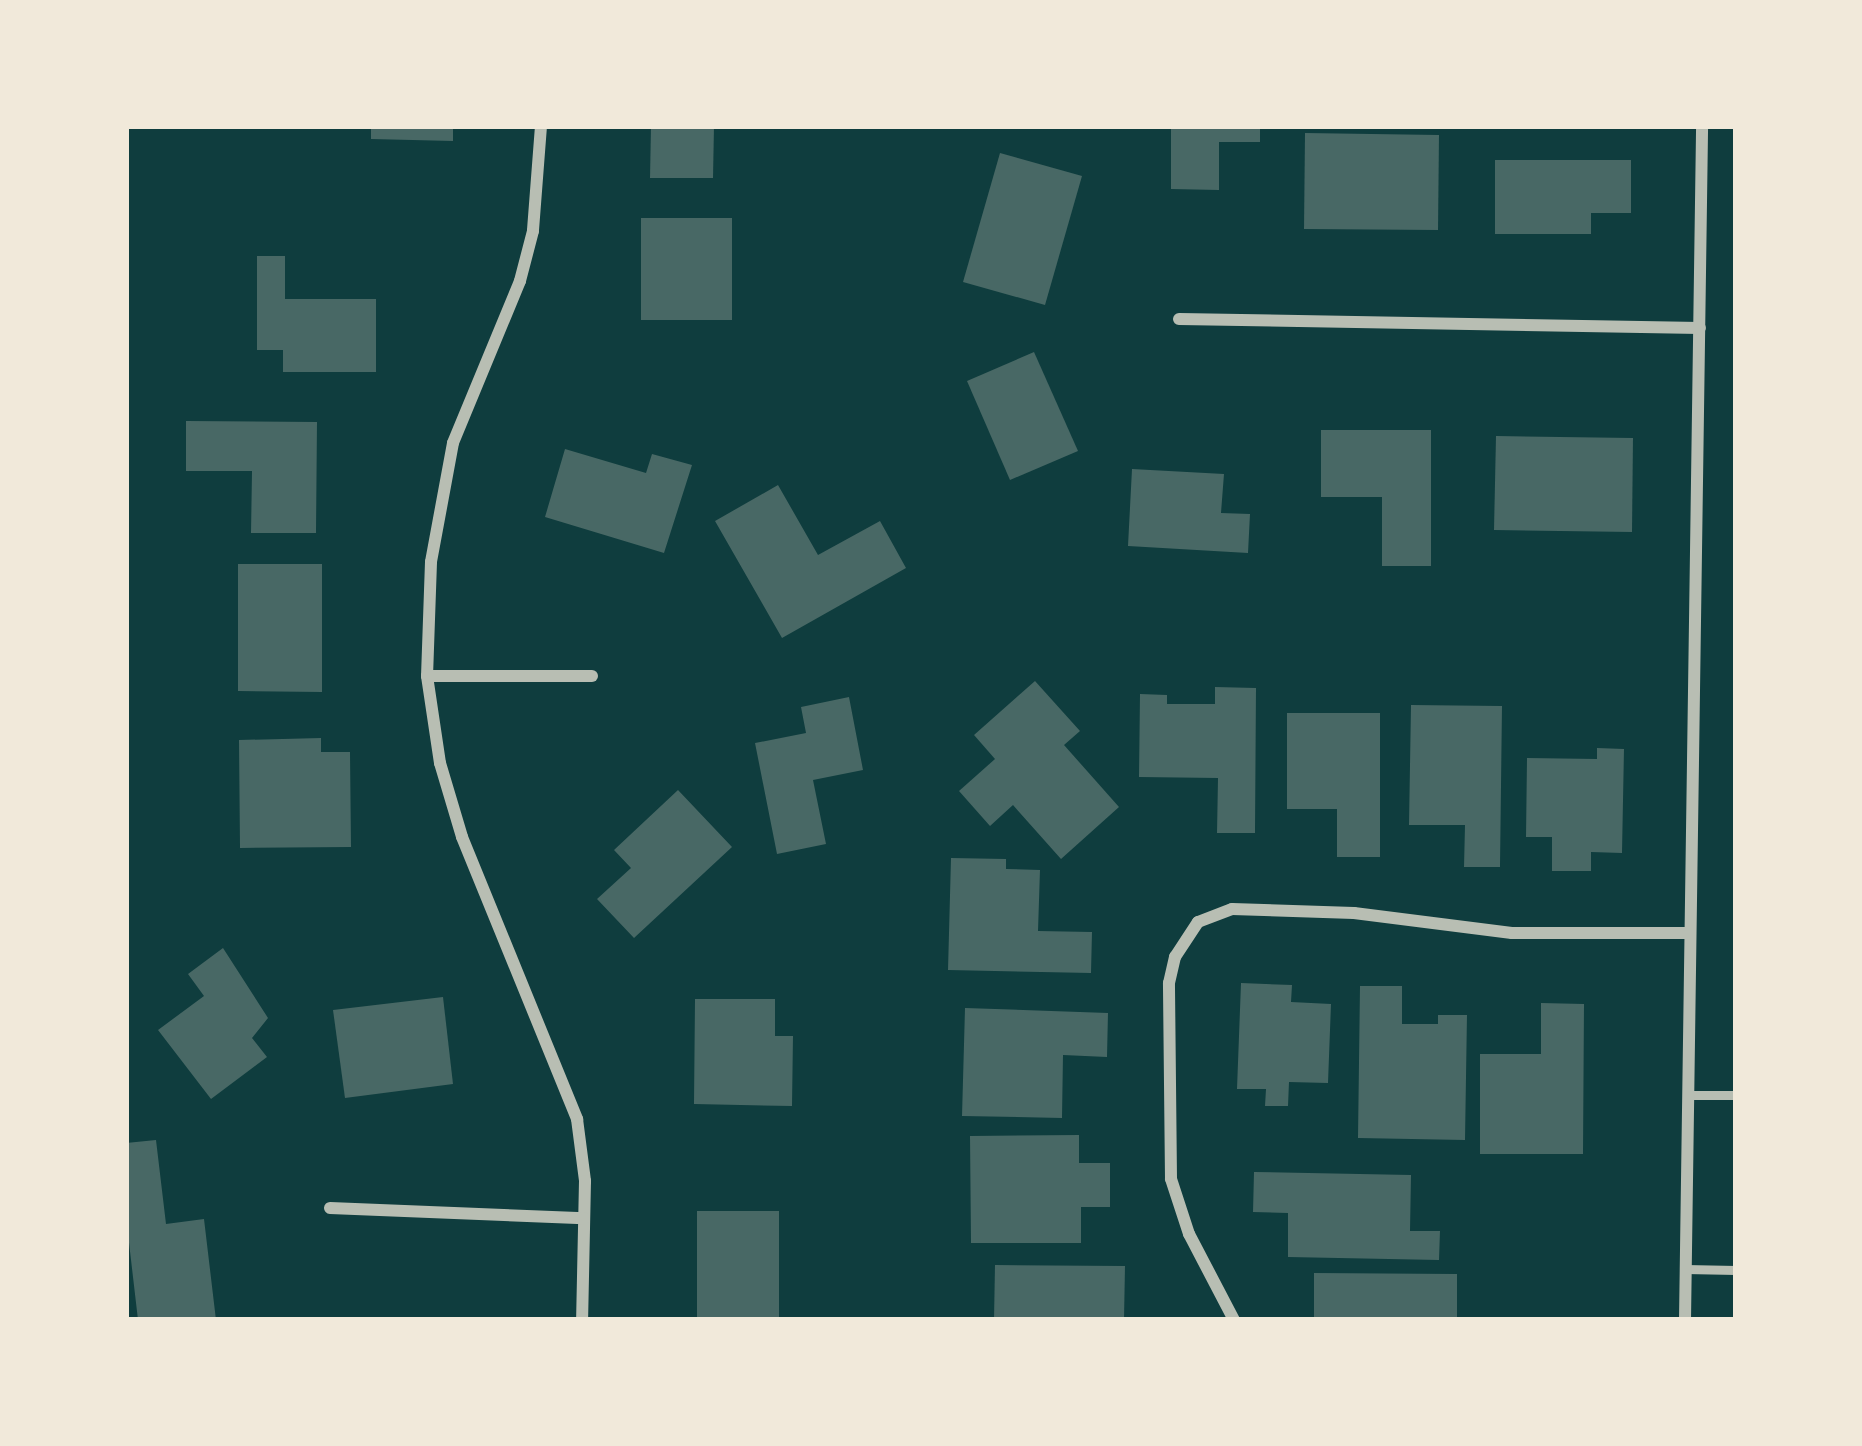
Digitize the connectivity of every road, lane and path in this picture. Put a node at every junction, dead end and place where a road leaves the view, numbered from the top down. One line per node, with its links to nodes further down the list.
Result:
1 (541, 126): 5 (street)
2 (1702, 126): 4 (street)
3 (1179, 319): 4 (street)
4 (1700, 328): 7 (street)
5 (427, 676): 6 (street); 11 (street)
6 (592, 676)
7 (1690, 933): 8 (street); 15 (street)
8 (1687, 1095): 9 (lane); 12 (street)
9 (1736, 1095)
10 (330, 1208): 11 (street)
11 (584, 1218): 14 (street)
12 (1685, 1269): 13 (lane); 16 (street)
13 (1736, 1270)
14 (582, 1320)
15 (1234, 1320)
16 (1684, 1320)

